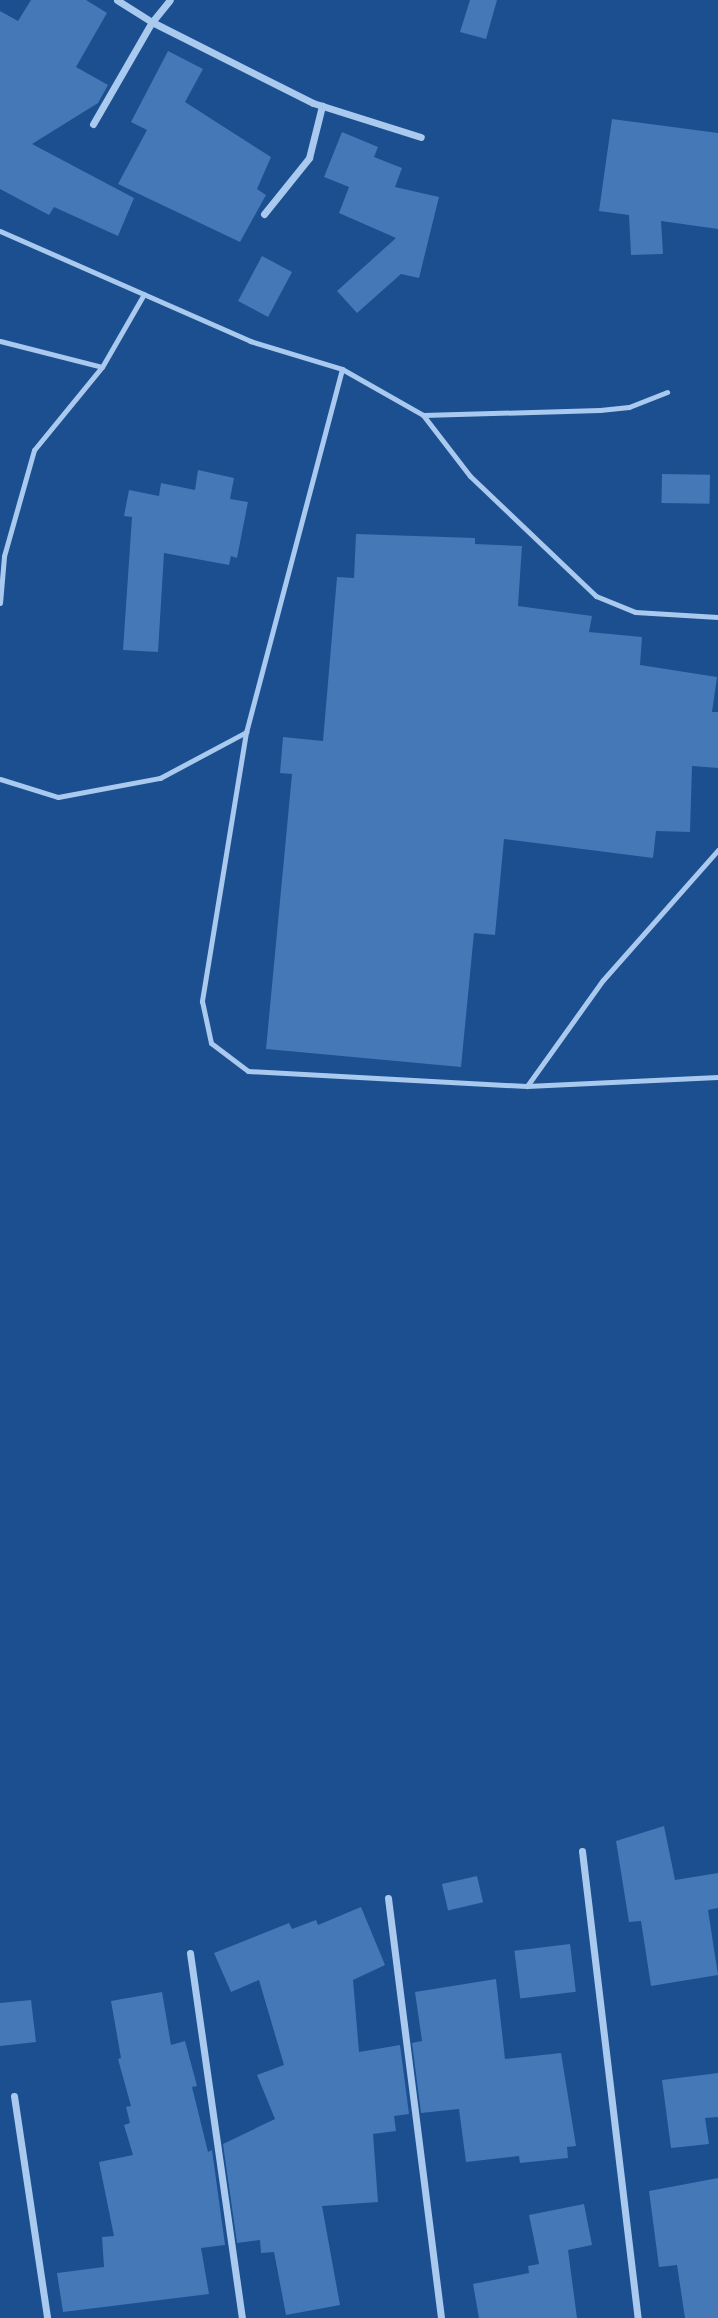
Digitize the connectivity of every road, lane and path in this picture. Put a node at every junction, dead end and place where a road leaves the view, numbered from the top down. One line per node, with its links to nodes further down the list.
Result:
1 (117, 0): 3 (street)
2 (170, 0): 3 (street)
3 (152, 22): 4 (street); 5 (street)
4 (322, 106): 6 (street); 7 (street)
5 (93, 124)
6 (421, 137)
7 (264, 214)
8 (0, 231): 9 (lane)
9 (144, 294): 11 (lane); 12 (lane)
10 (0, 341): 11 (lane)
11 (102, 367): 15 (lane)
12 (342, 369): 14 (lane); 17 (lane)
13 (667, 392): 14 (lane)
14 (423, 415): 16 (lane)
15 (0, 603)
16 (718, 617)
17 (246, 732): 18 (lane); 21 (lane)
18 (0, 779)
19 (718, 850): 21 (lane)
20 (718, 1077): 21 (lane)
21 (527, 1086)
22 (582, 1851): 29 (street)
23 (388, 1898): 28 (street)
24 (190, 1953): 27 (street)
25 (14, 2096): 26 (street)
26 (47, 2318)
27 (242, 2318)
28 (441, 2318)
29 (638, 2318)

